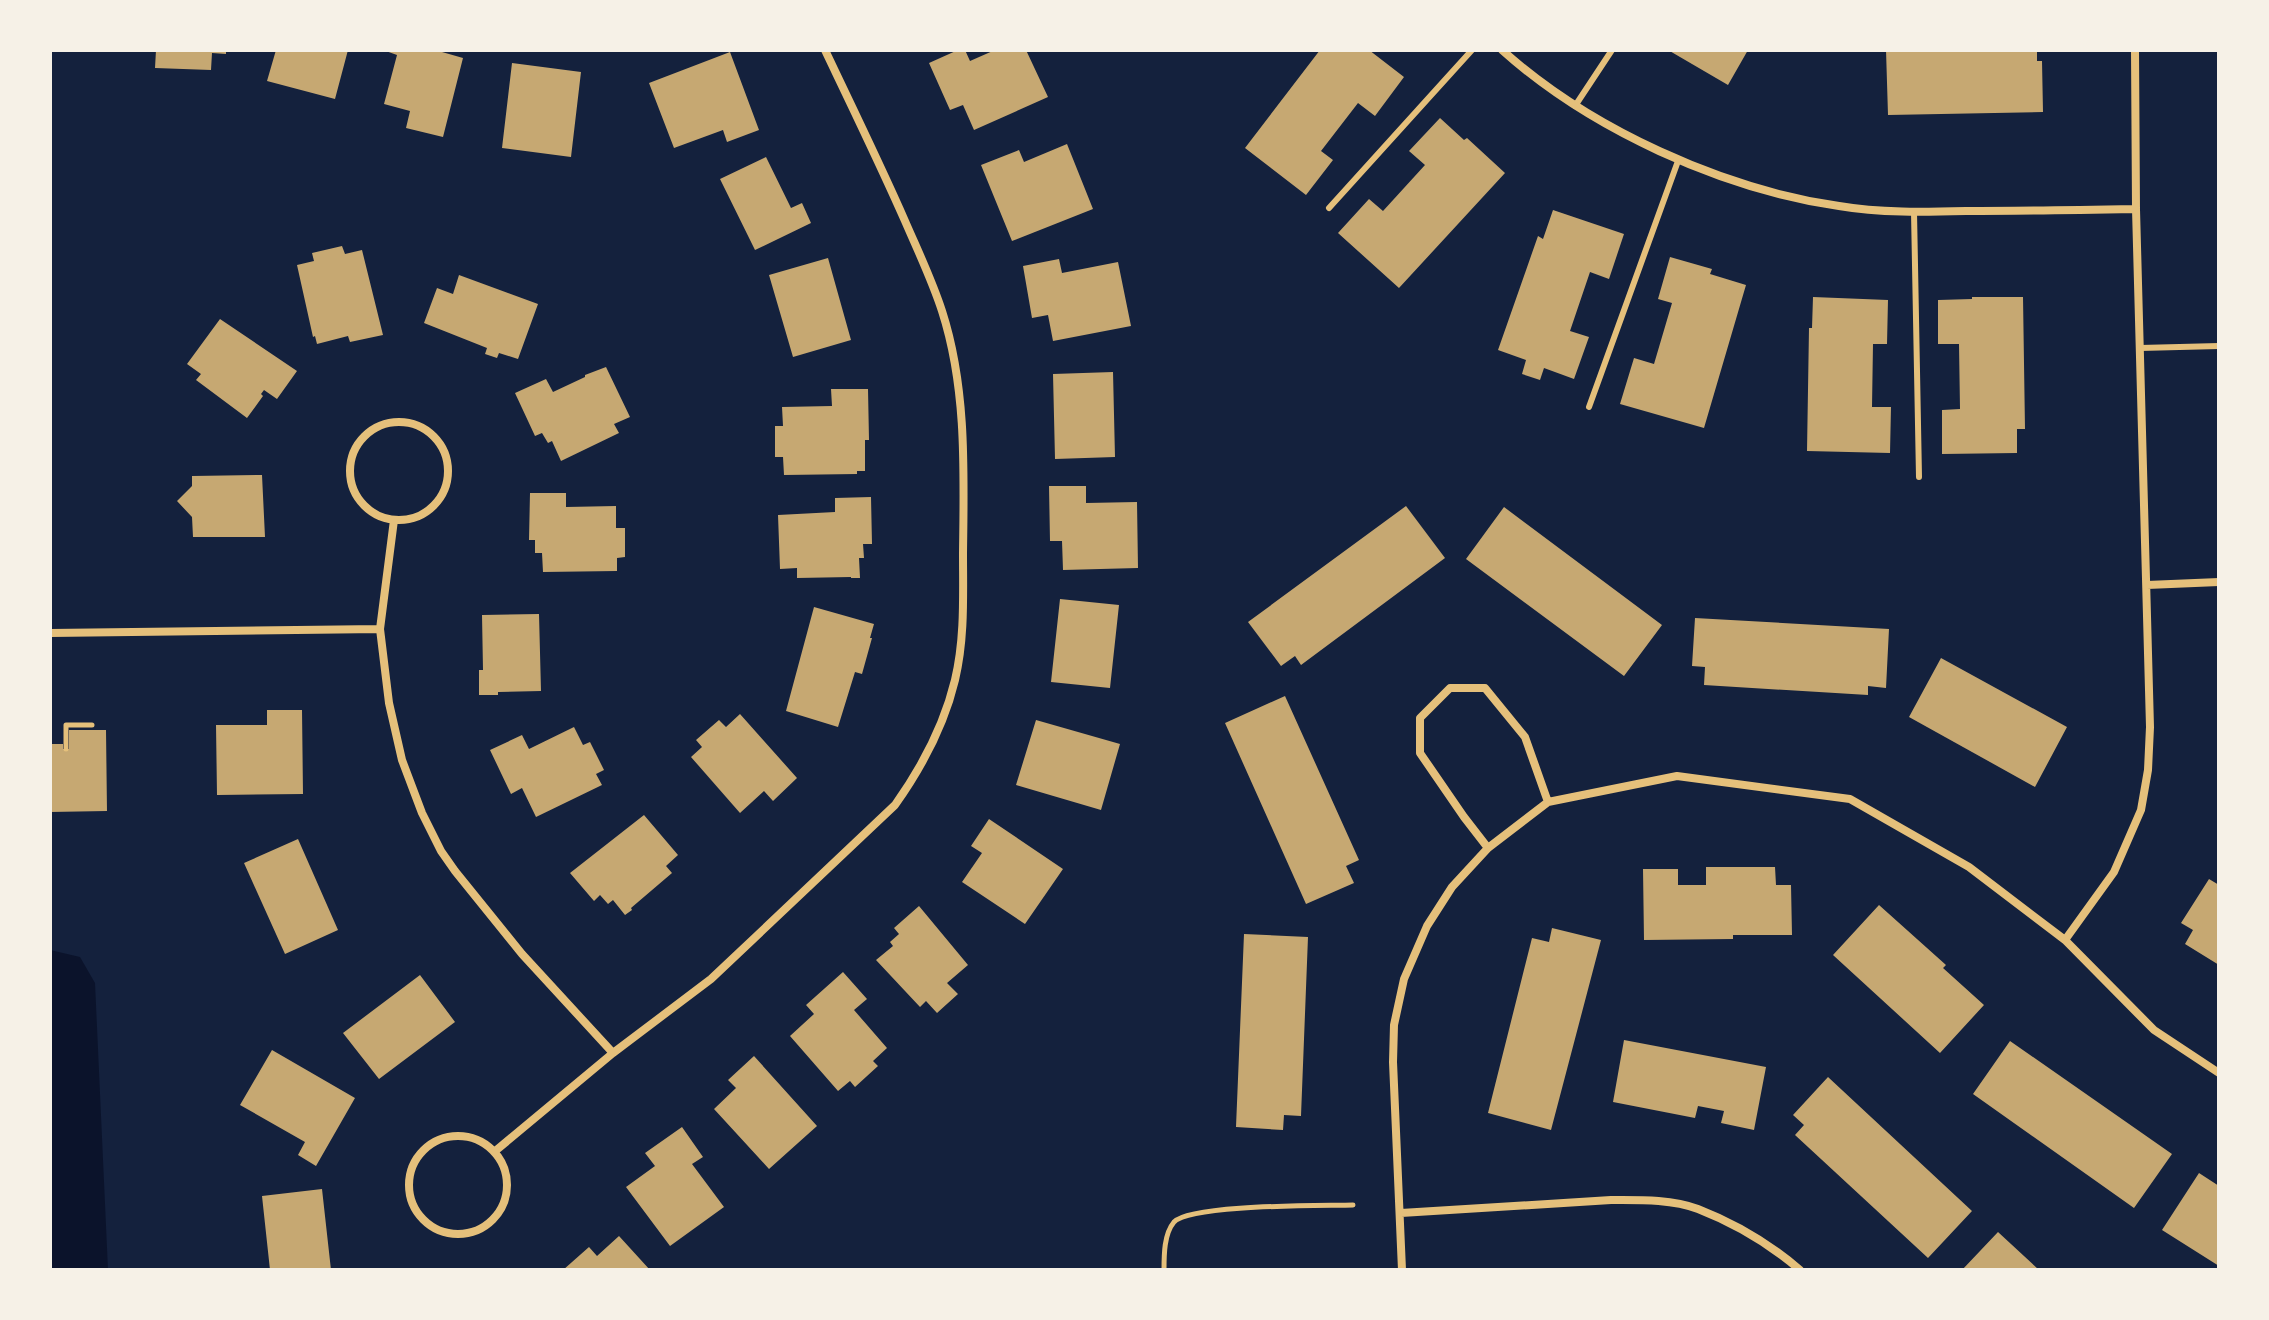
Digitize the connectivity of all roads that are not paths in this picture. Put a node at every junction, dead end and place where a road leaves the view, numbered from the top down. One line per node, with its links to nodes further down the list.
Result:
1 (825, 50): 23 (street)
2 (1472, 50): 8 (lane)
3 (1502, 50): 6 (street)
4 (1612, 50): 6 (lane)
5 (2135, 50): 9 (street)
6 (1575, 106): 7 (street)
7 (1678, 161): 10 (street); 13 (lane)
8 (1329, 208)
9 (2136, 209): 10 (street); 12 (street)
10 (1914, 212): 14 (lane)
11 (2219, 346): 12 (lane)
12 (2140, 348): 17 (street)
13 (1589, 407)
14 (1919, 477)
15 (394, 520): 15 (street); 18 (street)
16 (2219, 582): 17 (street)
17 (2147, 585): 22 (street)
18 (380, 629): 19 (street); 23 (street)
19 (50, 633)
20 (1548, 802): 21 (street); 21 (street); 22 (street)
21 (1488, 848): 26 (street)
22 (2065, 940): 24 (street)
23 (613, 1053): 25 (street)
24 (2219, 1073)
25 (494, 1152): 25 (street)
26 (1401, 1213): 27 (street); 28 (street)
27 (1402, 1270)
28 (1800, 1270)

